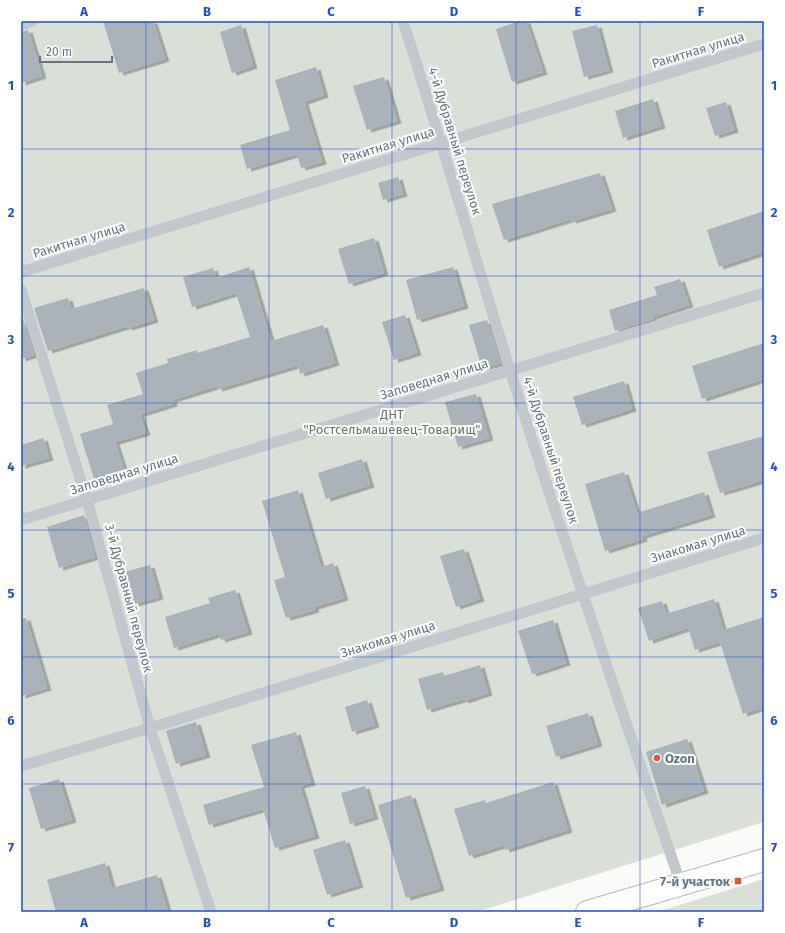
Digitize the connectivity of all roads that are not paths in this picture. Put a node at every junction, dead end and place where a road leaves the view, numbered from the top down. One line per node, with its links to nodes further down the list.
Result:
1 (33, 21): 3 (lane)
2 (403, 21): 5 (lane, 4-й Дубравный переулок)
3 (21, 25)
4 (764, 44): 5 (lane, Ракитная улица)
5 (442, 143): 6 (lane, Ракитная улица); 9 (lane, 4-й Дубравный переулок)
6 (21, 272)
7 (21, 290): 10 (lane, 3-й Дубравный переулок)
8 (764, 293): 9 (lane, Заповедная улица)
9 (510, 371): 10 (lane, Заповедная улица); 13 (lane, 4-й Дубравный переулок)
10 (87, 500): 11 (lane, Заповедная улица); 14 (lane, 3-й Дубравный переулок)
11 (21, 520)
12 (764, 538): 13 (lane, Знакомая улица)
13 (583, 594): 14 (lane, Знакомая улица); 17 (lane, 4-й Дубравный переулок)
14 (150, 728): 15 (lane, Знакомая улица); 18 (lane, 3-й Дубравный переулок)
15 (21, 766)
16 (764, 860): 17 (street)
17 (681, 885): 19 (street)
18 (210, 912)
19 (587, 912)

